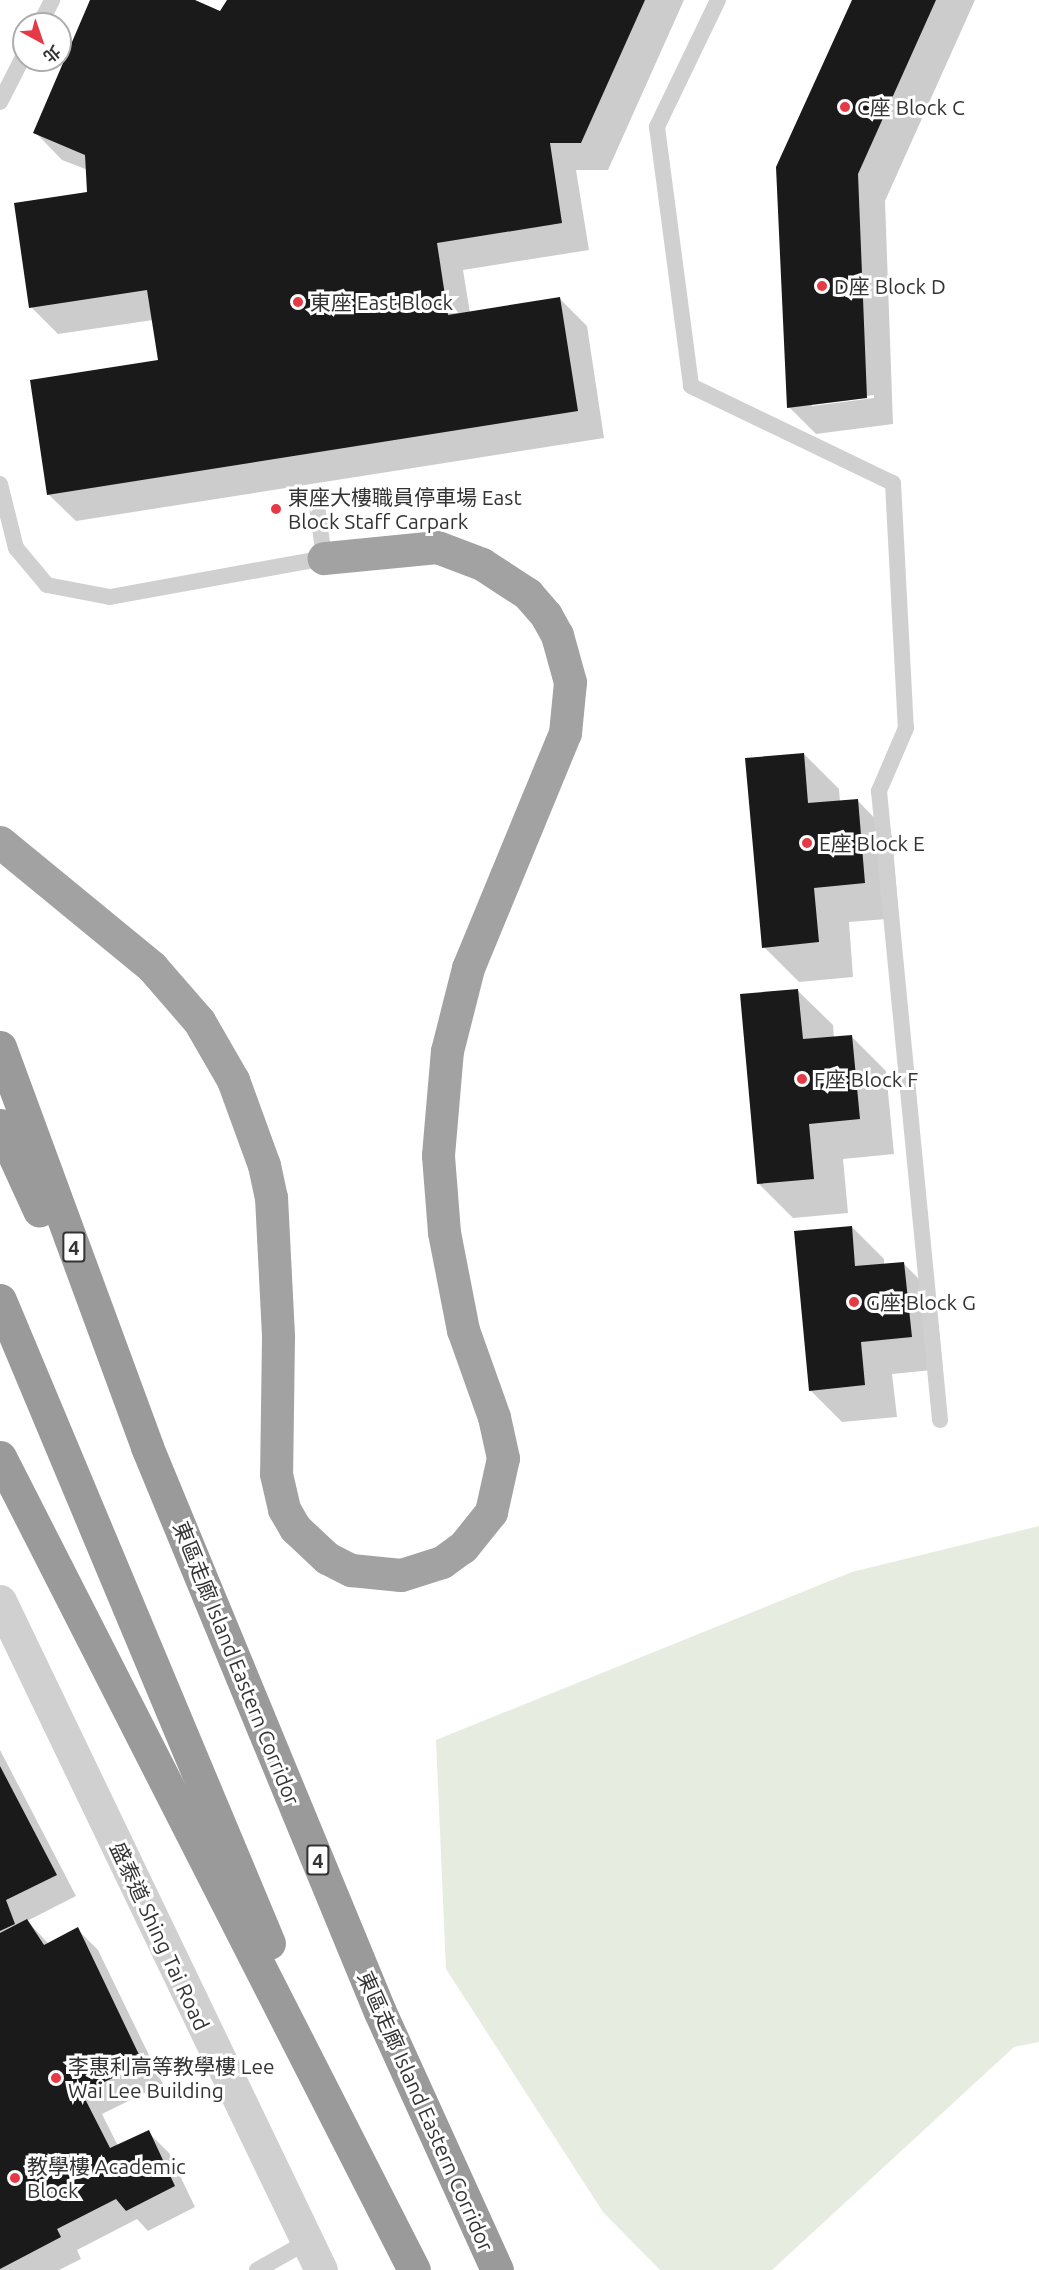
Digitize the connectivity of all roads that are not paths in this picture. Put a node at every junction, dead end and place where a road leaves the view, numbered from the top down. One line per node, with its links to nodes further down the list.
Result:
1 (718, 0): 11 (lane)
2 (15, 72): 3 (lane)
3 (0, 102)
4 (0, 484): 6 (lane)
5 (316, 498): 6 (lane)
6 (324, 558): 7 (highway)
7 (0, 842)
8 (0, 1047): 12 (highway, 東區走廊 Island Eastern Corridor / 4)
9 (0, 1125): 12 (highway)
10 (0, 1300): 15 (highway)
11 (940, 1420)
12 (147, 1447): 19 (highway, 東區走廊 Island Eastern Corridor / 4)
13 (0, 1457): 15 (highway)
14 (0, 1601): 16 (street, 盛泰道 Shing Tai Road)
15 (335, 2112): 18 (highway)
16 (313, 2256): 17 (lane)
17 (257, 2270)
18 (414, 2270)
19 (497, 2270)

